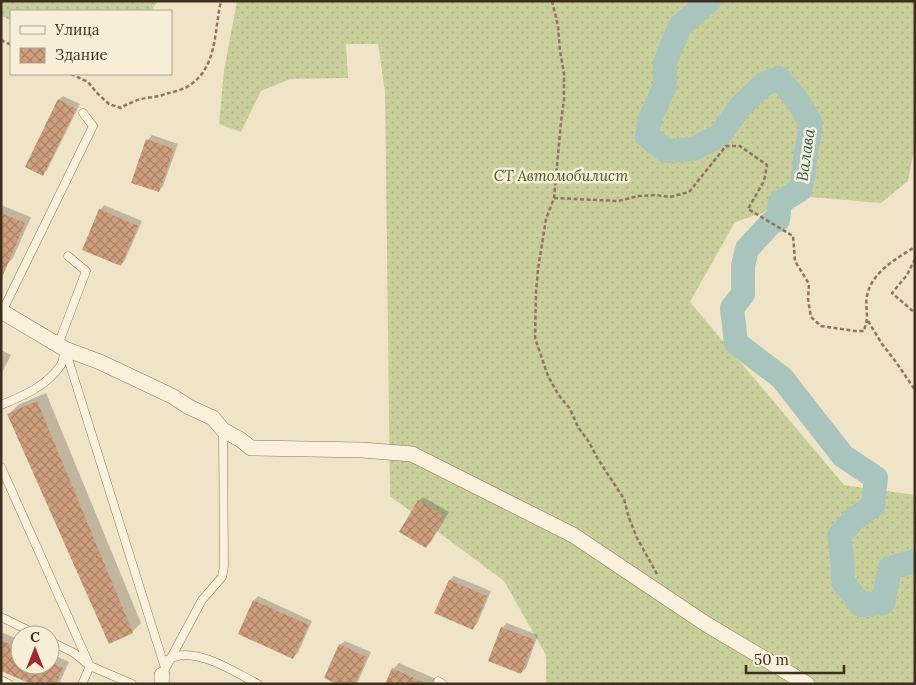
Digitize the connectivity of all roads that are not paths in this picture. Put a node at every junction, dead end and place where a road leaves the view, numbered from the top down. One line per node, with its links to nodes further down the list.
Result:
1 (83, 113): 3 (lane)
2 (68, 256): 4 (lane)
3 (2, 312): 4 (street)
4 (62, 347): 5 (lane); 6 (street); 13 (lane)
5 (1, 405)
6 (222, 430): 11 (lane); 19 (street)
7 (1, 467): 12 (lane)
8 (1, 617): 9 (lane)
9 (17, 625)
10 (60, 646): 12 (lane)
11 (169, 659): 13 (lane); 18 (lane)
12 (90, 666): 16 (lane); 17 (lane)
13 (161, 678)
14 (1, 680): 15 (lane)
15 (9, 684)
16 (82, 684)
17 (132, 684)
18 (258, 684)
19 (806, 684)

